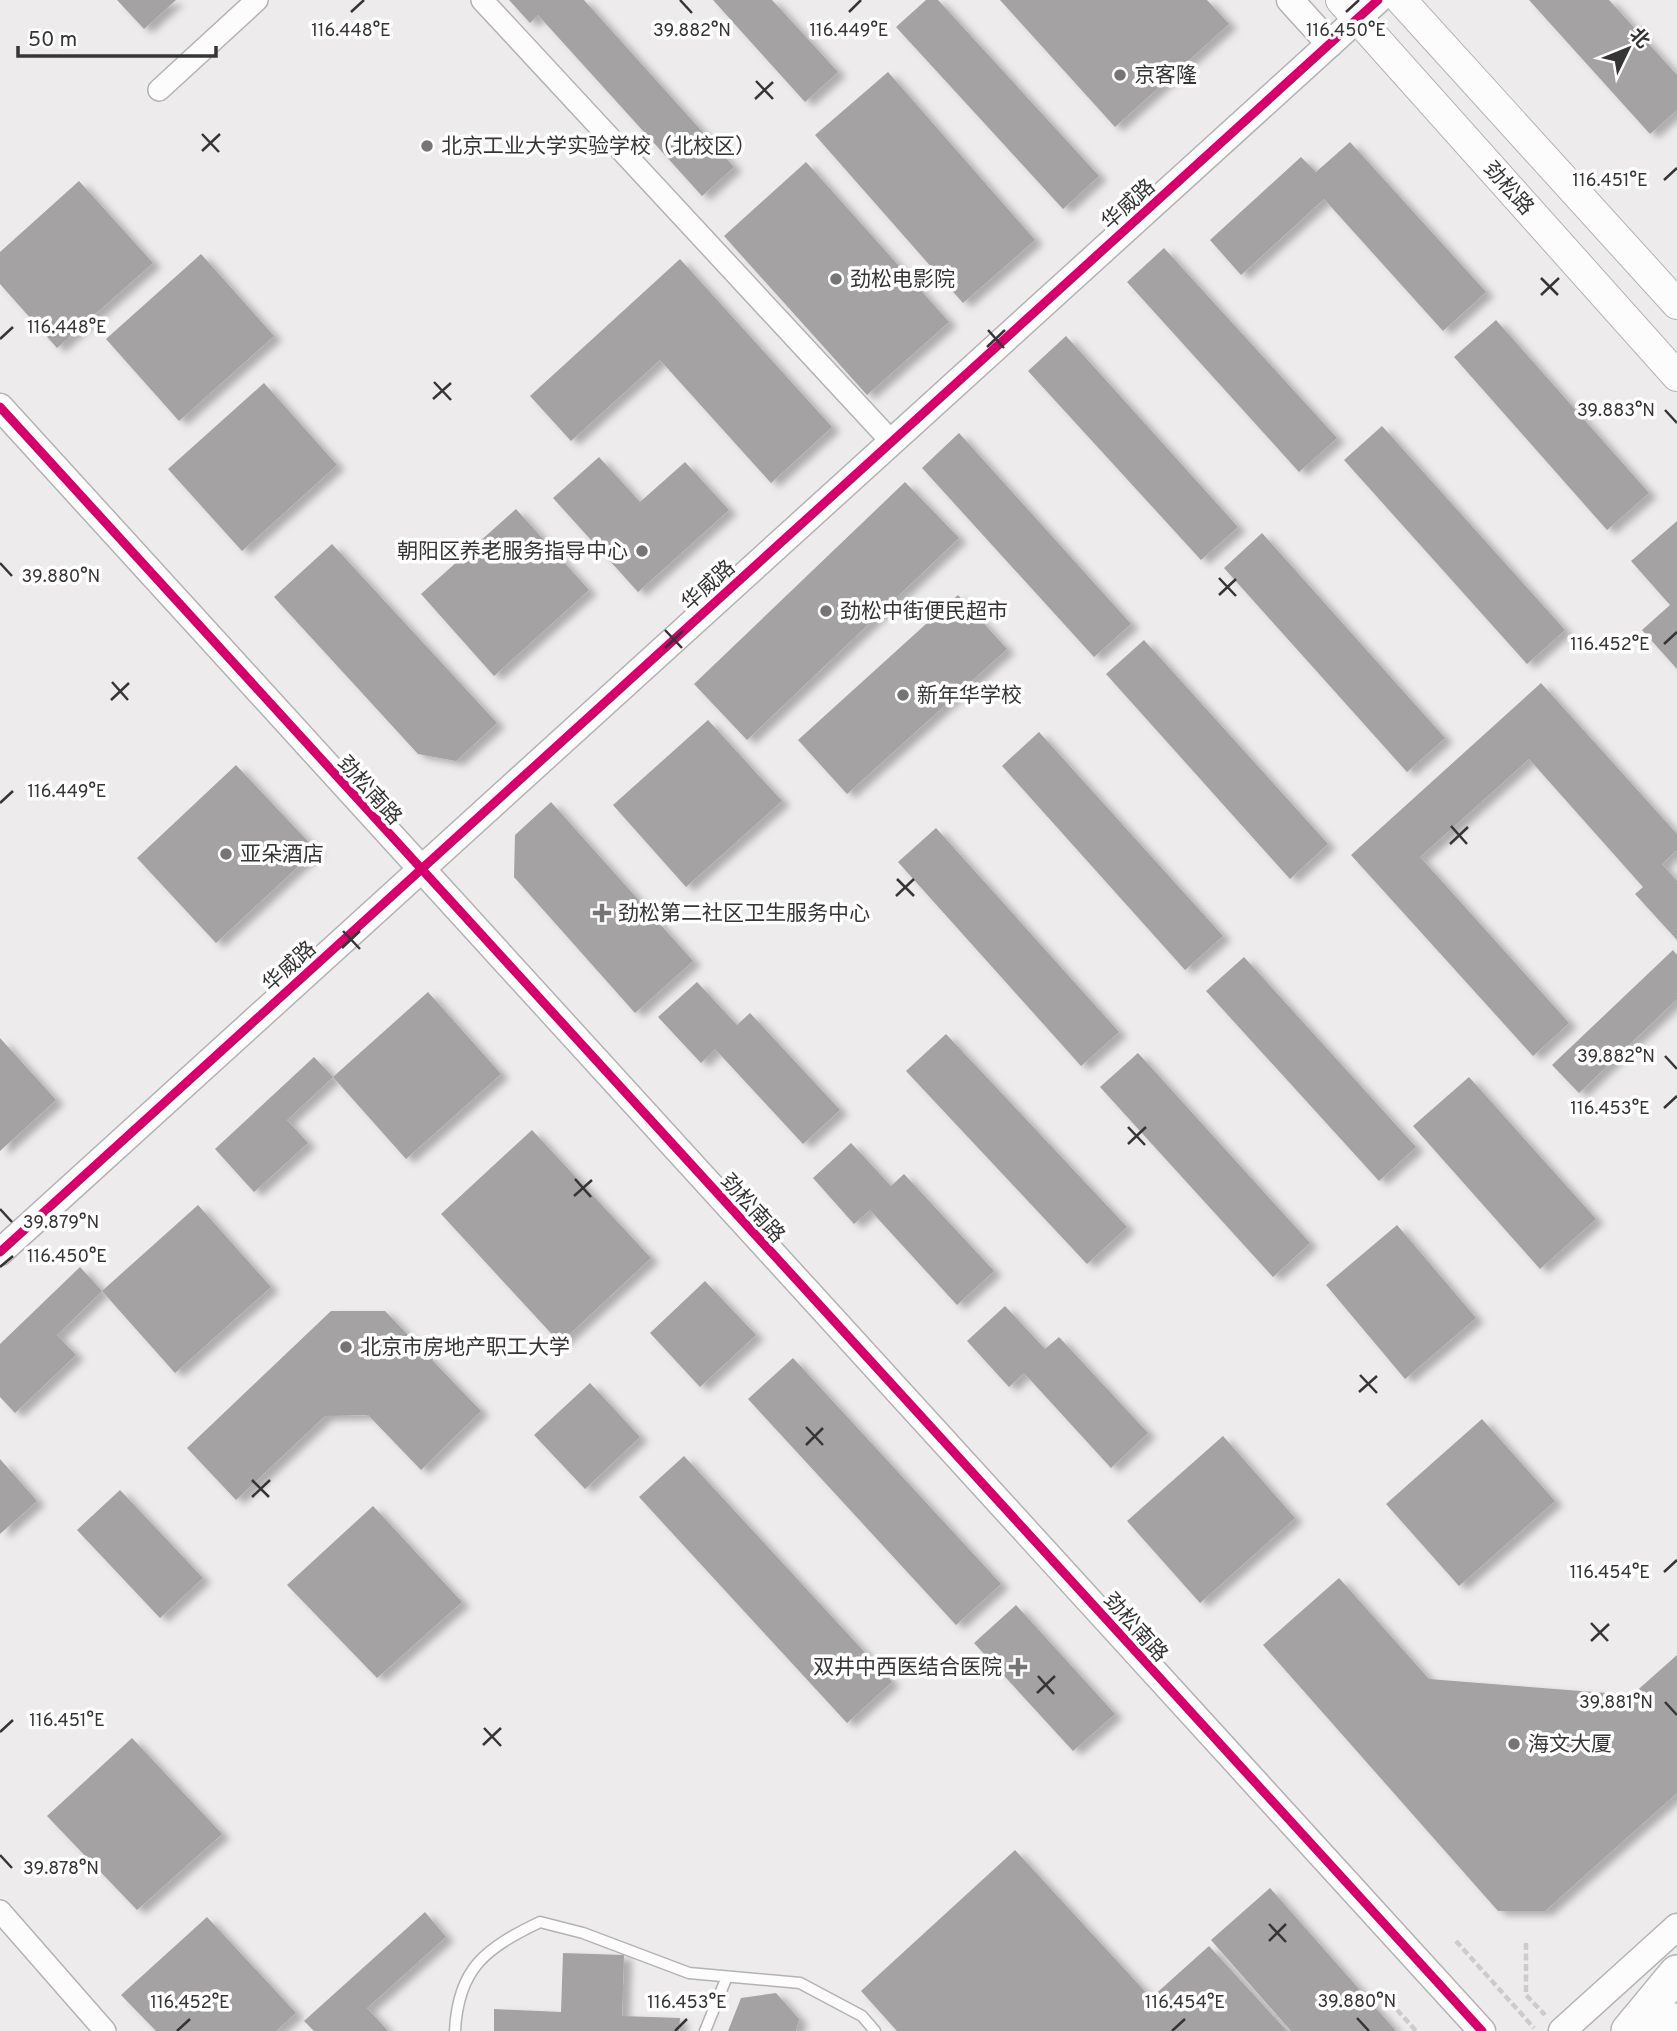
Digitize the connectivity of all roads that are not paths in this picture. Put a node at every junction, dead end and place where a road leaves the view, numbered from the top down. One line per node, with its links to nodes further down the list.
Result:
1 (257, 0): 7 (street)
2 (482, 0): 11 (street)
3 (1290, 0): 6 (street)
4 (1401, 0): 8 (main road)
5 (1359, 6): 6 (street, 华威路); 9 (main road, 劲松路)
6 (1329, 44): 11 (street, 华威路)
7 (159, 90)
8 (1677, 304)
9 (1677, 376)
10 (0, 407): 12 (street, 劲松南路)
11 (892, 442): 12 (street, 华威路)
12 (420, 871): 13 (street, 华威路); 24 (street, 劲松南路)
13 (0, 1252)
14 (0, 1911): 20 (street)
15 (1677, 1927): 18 (street)
16 (1677, 1973): 25 (highway)
17 (726, 1979): 21 (lane); 22 (lane); 23 (lane)
18 (1559, 2019)
19 (1677, 2021): 26 (highway)
20 (105, 2031)
21 (454, 2031)
22 (705, 2031)
23 (875, 2031)
24 (1482, 2031)
25 (1629, 2031)
26 (1666, 2031)

